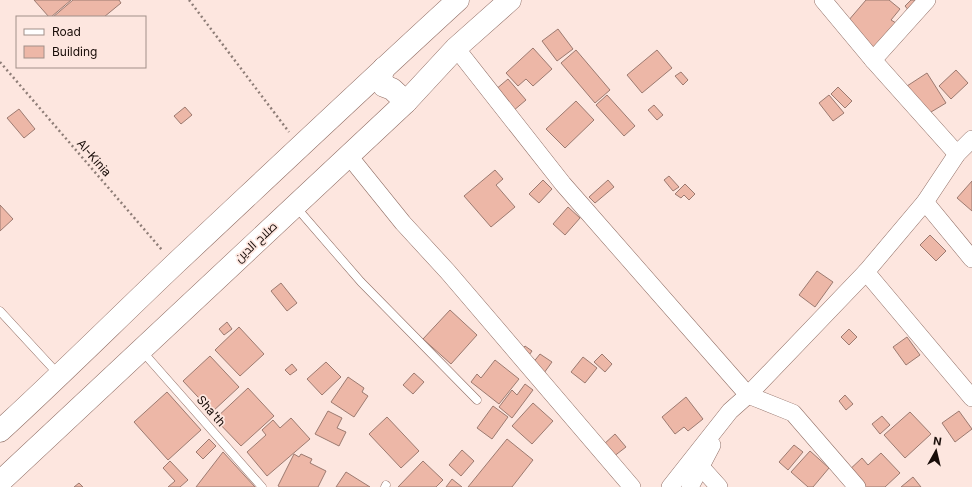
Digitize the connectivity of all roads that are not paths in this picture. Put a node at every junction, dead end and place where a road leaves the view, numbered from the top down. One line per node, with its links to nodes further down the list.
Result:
1 (458, 0): 7 (highway)
2 (510, 0): 5 (highway, صلاح الدين)
3 (823, 0): 6 (street)
4 (927, 0): 6 (street)
5 (456, 48): 8 (highway, صلاح الدين); 19 (street)
6 (873, 60): 10 (street)
7 (384, 68): 8 (highway); 18 (highway)
8 (406, 102): 11 (highway, صلاح الدين)
9 (972, 140): 10 (street)
10 (957, 154): 12 (street)
11 (348, 156): 13 (highway, صلاح الدين); 27 (street)
12 (925, 202): 14 (street); 15 (street)
13 (295, 206): 17 (highway, صلاح الدين); 21 (lane)
14 (972, 259)
15 (866, 272): 19 (street); 20 (street)
16 (0, 311): 18 (lane)
17 (142, 350): 25 (highway, صلاح الدين); 26 (lane, Sha'th)
18 (59, 376): 23 (highway)
19 (748, 395): 22 (street); 31 (street)
20 (972, 398)
21 (477, 400)
22 (730, 411): 24 (street); 28 (street)
23 (0, 431)
24 (701, 467): 29 (street); 30 (street)
25 (0, 482)
26 (262, 487)
27 (632, 487)
28 (670, 487)
29 (690, 487)
30 (719, 487)
31 (857, 487)

